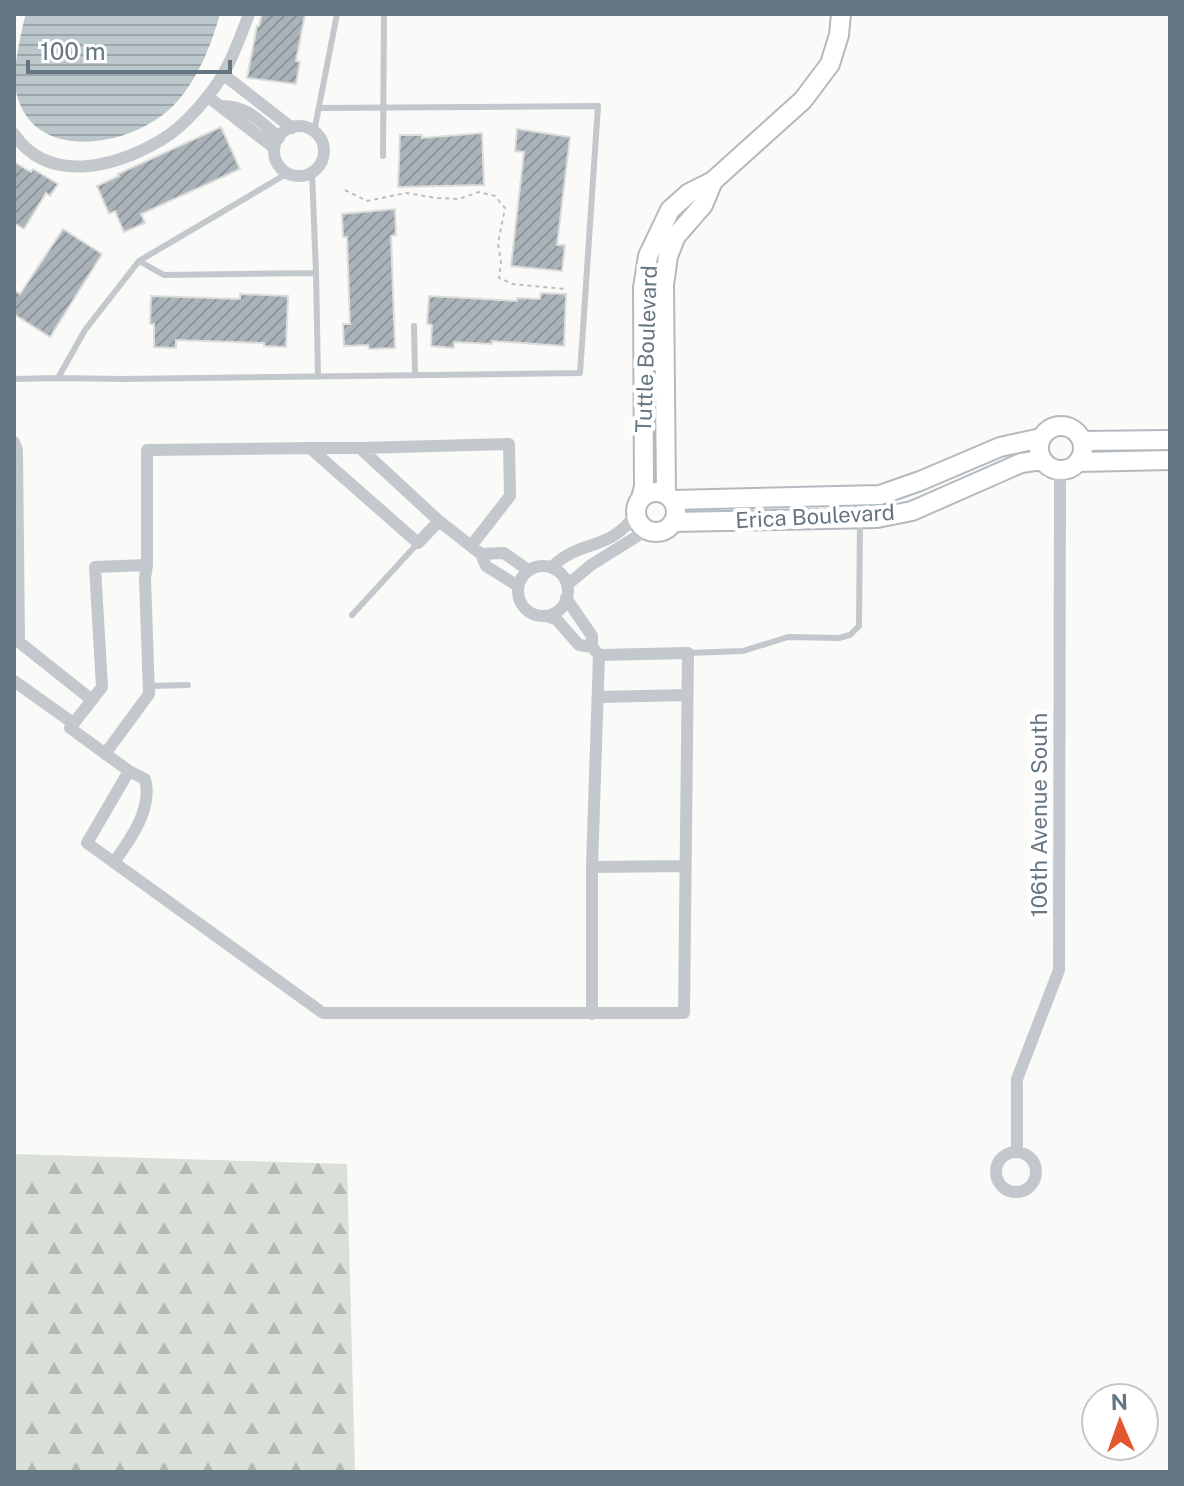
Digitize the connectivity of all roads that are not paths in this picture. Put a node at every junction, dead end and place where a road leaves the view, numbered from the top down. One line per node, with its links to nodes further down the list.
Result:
1 (249, 14): 5 (street)
2 (337, 14): 7 (lane)
3 (384, 14): 8 (lane)
4 (841, 14): 16 (street, Tuttle Boulevard)
5 (224, 75): 6 (street); 9 (street)
6 (209, 95): 11 (street); 12 (street)
7 (319, 108): 8 (lane); 10 (lane)
8 (382, 109): 13 (lane); 20 (lane)
9 (292, 128): 10 (street); 12 (street)
10 (314, 132): 14 (street)
11 (14, 134)
12 (276, 142): 15 (street)
13 (383, 156)
14 (312, 172): 15 (street); 18 (lane)
15 (288, 173): 17 (lane)
16 (713, 181): 34 (street, Tuttle Boulevard); 35 (street, Tuttle Boulevard)
17 (139, 261): 18 (lane); 22 (lane)
18 (316, 273): 21 (lane)
19 (414, 326): 20 (lane)
20 (415, 375): 21 (lane)
21 (318, 377): 22 (lane)
22 (58, 378): 23 (lane)
23 (14, 379)
24 (1041, 438): 26 (street); 30 (street); 34 (street, Erica Boulevard)
25 (1170, 440): 26 (street)
26 (1083, 441): 32 (street)
27 (14, 442): 48 (street)
28 (310, 448): 29 (street); 39 (street); 41 (street)
29 (360, 448): 37 (street); 40 (street)
30 (1042, 460): 33 (street); 36 (street, Erica Boulevard)
31 (1170, 460): 32 (street)
32 (1079, 462): 33 (street)
33 (1060, 471): 64 (street, 106th Avenue South)
34 (669, 497): 35 (street); 38 (street)
35 (641, 514): 38 (street); 42 (street); 45 (street)
36 (860, 518): 38 (street, Erica Boulevard); 50 (lane)
37 (439, 521): 39 (street); 40 (street)
38 (673, 522)
39 (418, 543): 46 (lane)
40 (476, 550): 43 (street); 44 (street)
41 (147, 565): 53 (street); 56 (street)
42 (552, 567): 43 (street); 45 (street)
43 (528, 570): 44 (street)
44 (518, 586): 47 (street)
45 (567, 592): 47 (street); 49 (street)
46 (352, 615)
47 (547, 616): 49 (street)
48 (16, 645): 56 (street)
49 (596, 651): 50 (street); 55 (street)
50 (688, 653): 54 (street)
51 (14, 681): 57 (street)
52 (188, 685): 53 (lane)
53 (149, 686): 58 (street)
54 (687, 695): 55 (street); 61 (street)
55 (599, 697): 62 (street)
56 (92, 700): 57 (street)
57 (73, 723): 58 (street)
58 (105, 754): 59 (street)
59 (129, 771): 60 (street); 60 (street)
60 (114, 862): 63 (street)
61 (685, 866): 62 (street); 63 (street)
62 (592, 867): 63 (street)
63 (592, 1014)
64 (1017, 1151)

